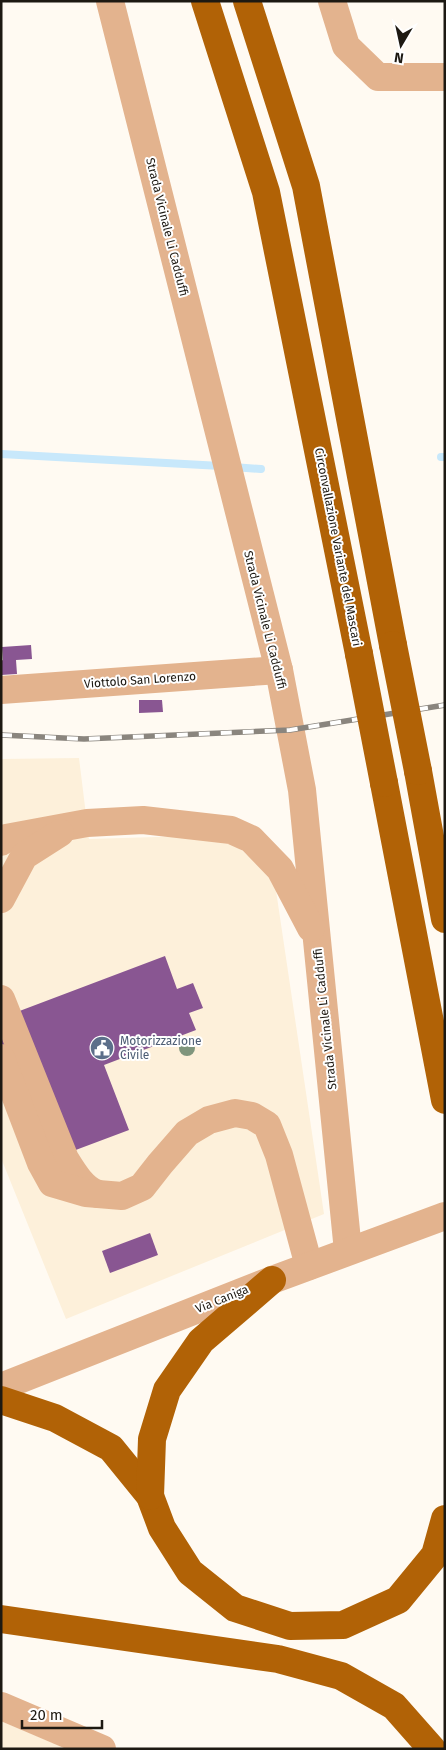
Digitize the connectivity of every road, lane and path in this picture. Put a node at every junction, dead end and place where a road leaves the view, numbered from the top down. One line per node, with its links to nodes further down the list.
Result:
1 (110, 1): 6 (street, Strada Vicinale Li Cadduffi)
2 (206, 1): 15 (highway, Circonvallazione Variante del Mascari, bridge)
3 (247, 1): 11 (highway, bridge)
4 (332, 1): 5 (street)
5 (445, 77)
6 (279, 670): 7 (street, Viottolo San Lorenzo); 12 (street, Strada Vicinale Li Cadduffi)
7 (1, 690)
8 (87, 823): 9 (street); 10 (street); 12 (street)
9 (1, 842)
10 (1, 899)
11 (445, 919)
12 (317, 941): 18 (street, Strada Vicinale Li Cadduffi)
13 (1, 999): 16 (street)
14 (1, 1058): 16 (street)
15 (445, 1100)
16 (100, 1195): 19 (street)
17 (445, 1216): 18 (street, Via Caniga)
18 (348, 1251): 19 (street, Via Caniga)
19 (309, 1266): 20 (street, Via Caniga)
20 (272, 1280): 21 (street, Via Caniga); 23 (highway)
21 (1, 1387)
22 (1, 1400): 23 (highway)
23 (150, 1496): 24 (highway)
24 (445, 1519)
25 (1, 1619): 28 (highway)
26 (1, 1706): 27 (street)
27 (102, 1749)
28 (432, 1749)

